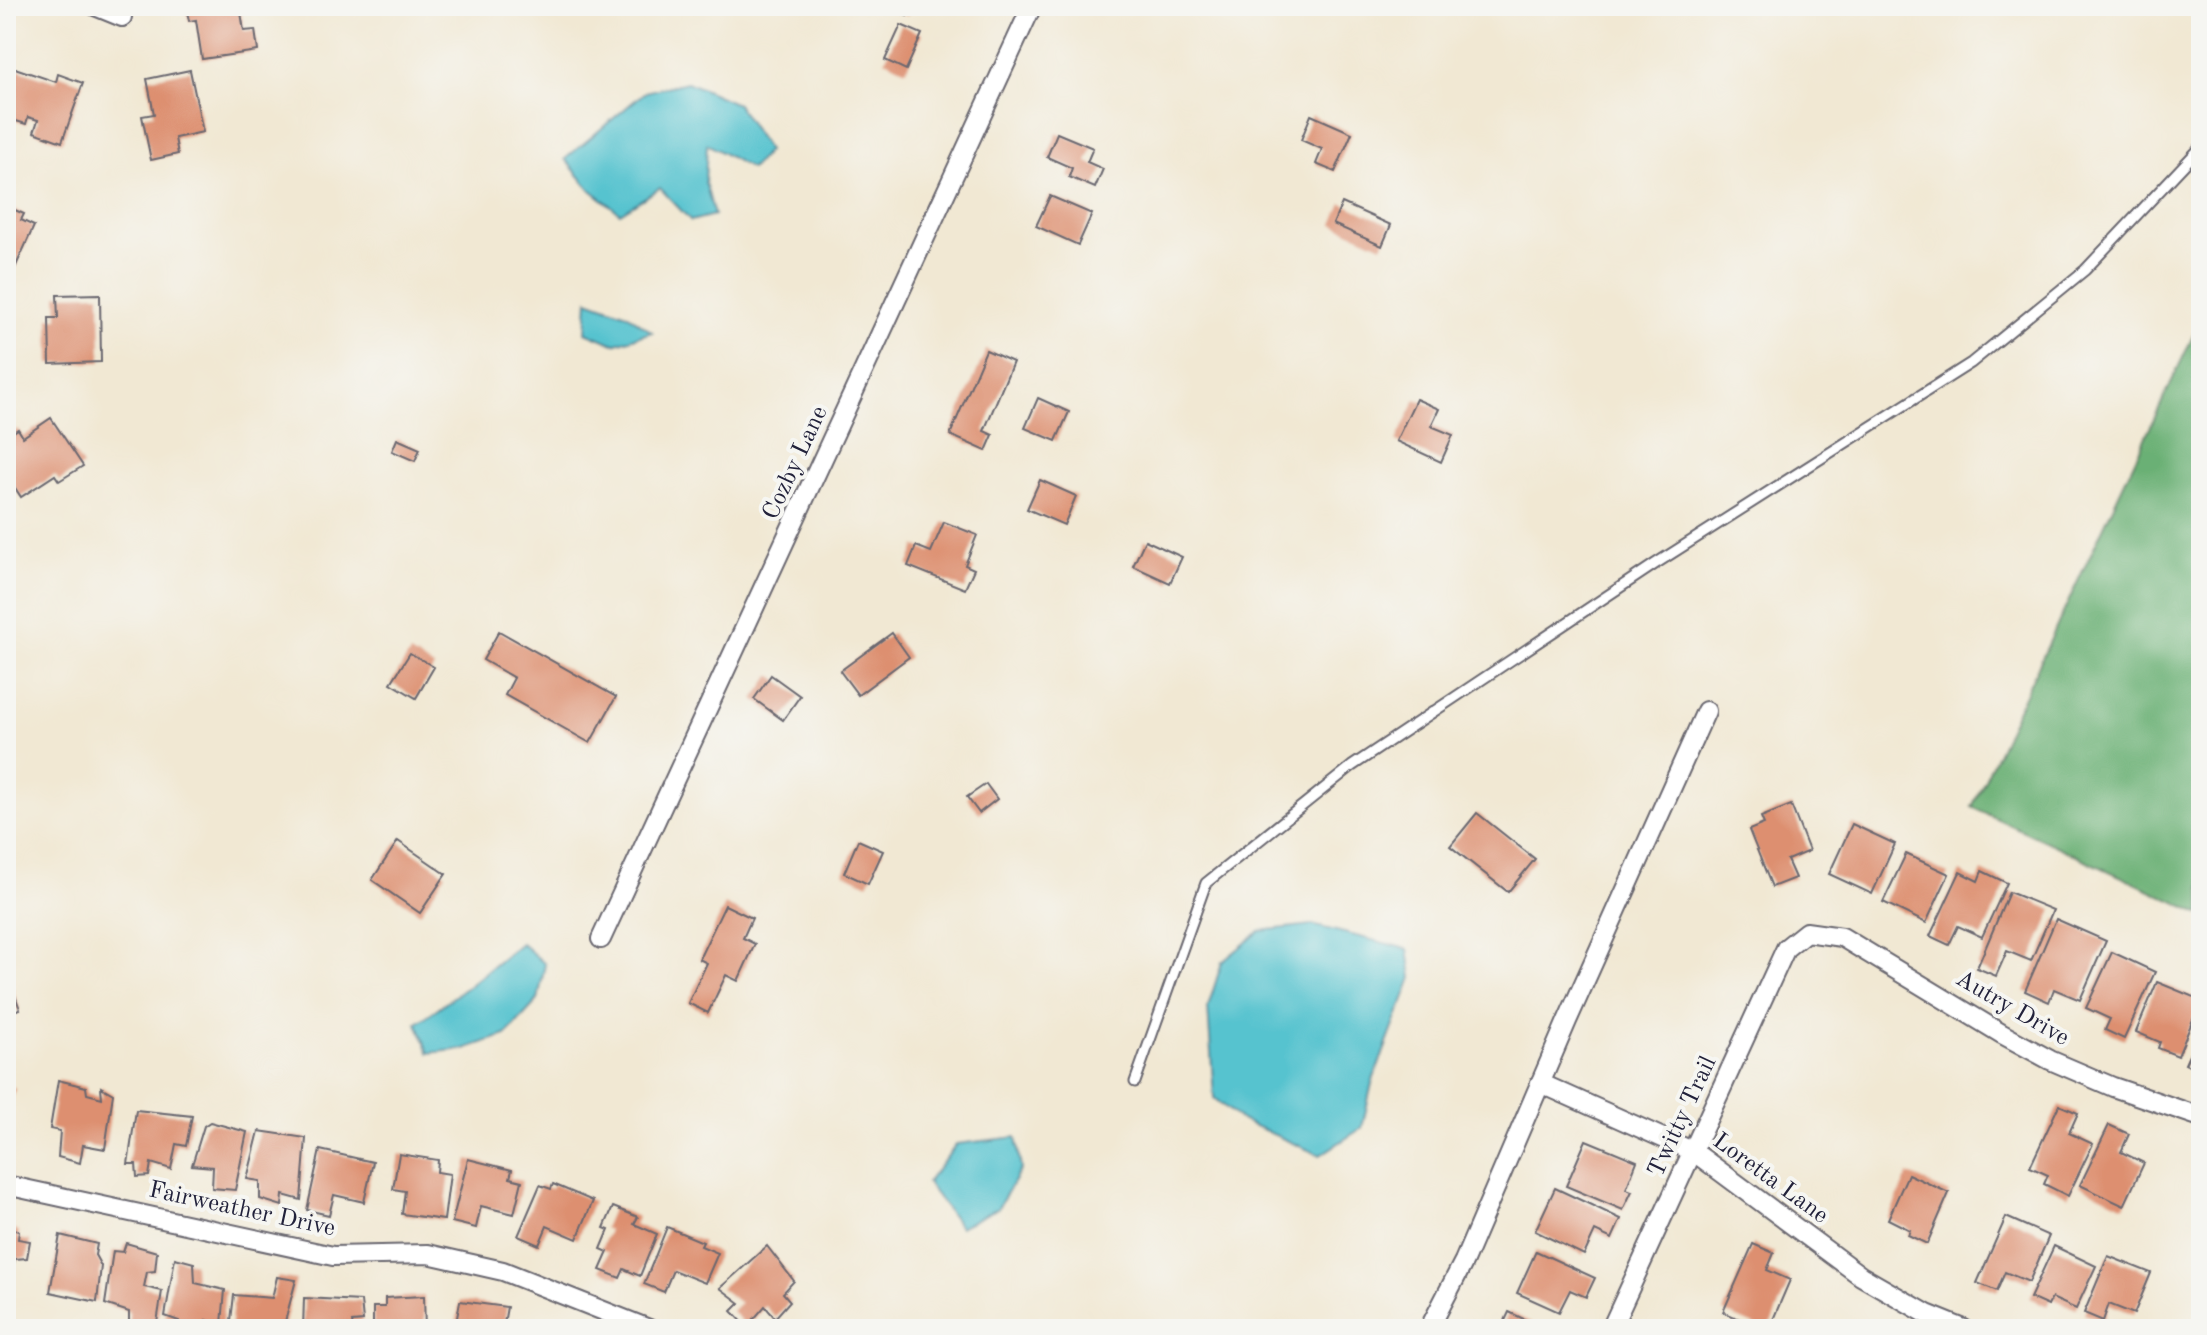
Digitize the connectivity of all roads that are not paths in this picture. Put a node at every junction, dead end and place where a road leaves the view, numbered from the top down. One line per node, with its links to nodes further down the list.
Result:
1 (95, 6): 3 (street)
2 (1032, 6): 7 (street, Cozby Lane)
3 (122, 17)
4 (2201, 147): 8 (lane)
5 (1706, 711): 9 (street)
6 (1806, 932): 10 (street, Autry Drive); 11 (street, Twitty Trail)
7 (601, 939)
8 (1135, 1082)
9 (1540, 1083): 11 (street, Loretta Lane); 14 (street)
10 (2201, 1117)
11 (1694, 1152): 15 (street, Twitty Trail); 16 (street, Loretta Lane)
12 (6, 1185): 13 (street, Fairweather Drive)
13 (649, 1329)
14 (1429, 1329)
15 (1611, 1329)
16 (1964, 1329)

